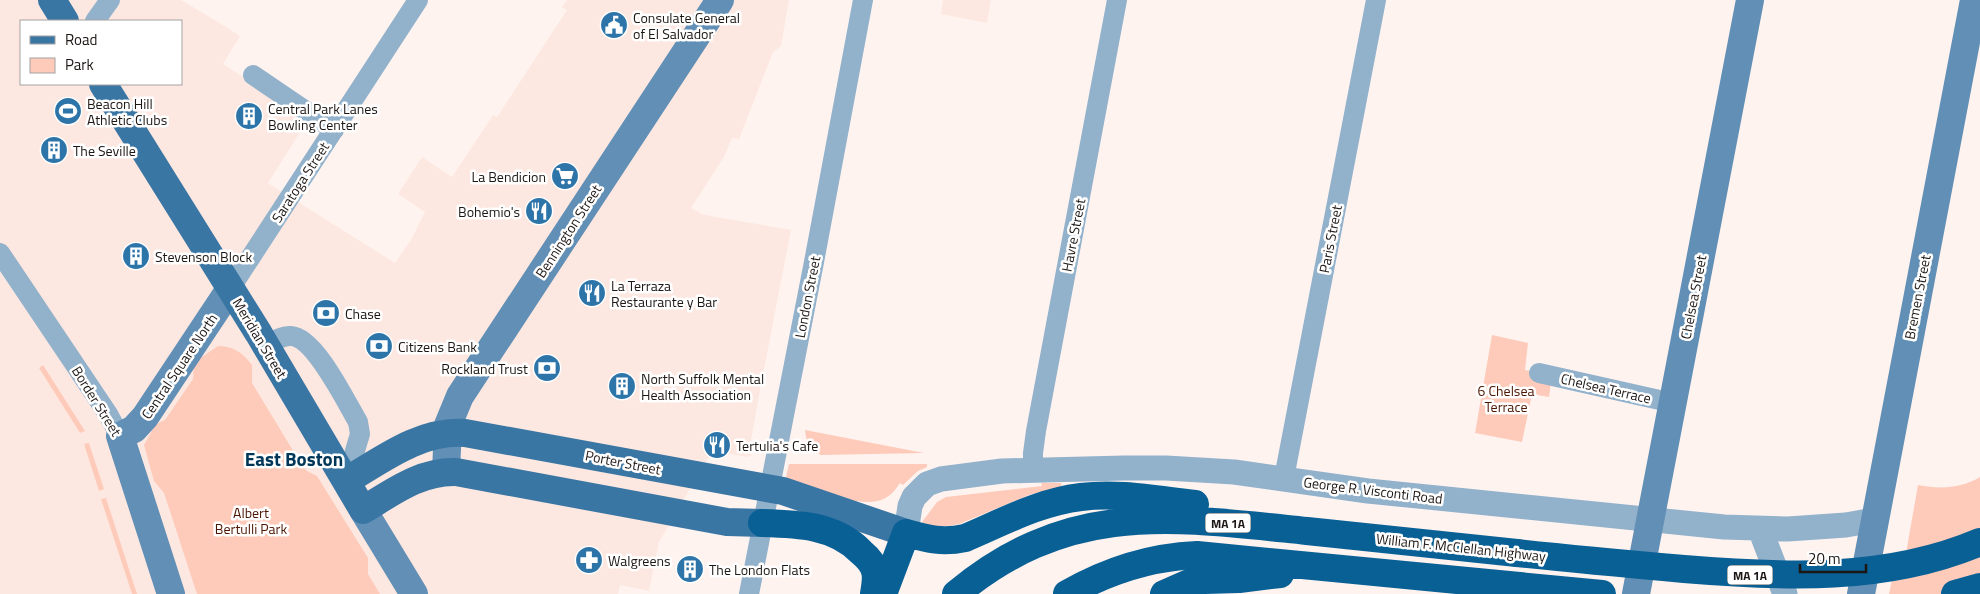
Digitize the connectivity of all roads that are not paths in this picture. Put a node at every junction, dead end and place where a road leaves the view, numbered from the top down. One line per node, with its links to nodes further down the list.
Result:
1 (52, 0): 10 (main road)
2 (110, 0): 11 (street)
3 (418, 0): 14 (street, Saratoga Street)
4 (720, 0): 20 (main road, Bennington Street)
5 (863, 0): 26 (street, London Street)
6 (1117, 0): 22 (street, Havre Street)
7 (1376, 0): 24 (street, Paris Street)
8 (1750, 0): 19 (main road, Chelsea Street)
9 (1974, 0): 29 (main road, Bremen Street)
10 (64, 20)
11 (96, 20)
12 (253, 76): 14 (street)
13 (104, 85): 16 (main road, Meridian Street)
14 (334, 130): 16 (street, Saratoga Street)
15 (0, 254): 21 (street, Border Street)
16 (230, 289): 17 (main road, Meridian Street); 21 (main road, Central Square North)
17 (266, 346): 25 (main road, Meridian Street); 25 (street)
18 (1539, 373): 19 (street, Chelsea Terrace)
19 (1673, 403): 28 (main road, Chelsea Street)
20 (448, 433): 23 (main road, Bennington Street); 25 (main road, Porter Street); 26 (main road, Porter Street)
21 (120, 436): 37 (main road, Border Street)
22 (1033, 470): 24 (street, George R. Visconti Road); 32 (street, George R. Visconti Road)
23 (446, 472): 27 (main road); 30 (main road)
24 (1284, 478): 28 (street, George R. Visconti Road)
25 (346, 481): 27 (main road, Meridian Street)
26 (768, 488): 30 (street, London Street); 32 (main road, Porter Street)
27 (363, 510): 38 (main road, Meridian Street)
28 (1650, 520): 31 (street, George R. Visconti Road); 46 (main road, Chelsea Street)
29 (1874, 520): 31 (street, George R. Visconti Road); 48 (main road, Bremen Street)
30 (762, 523): 39 (street, London Street); 40 (highway)
31 (1760, 529): 47 (street)
32 (906, 533): 33 (highway); 41 (highway)
33 (1368, 538): 34 (highway, William F. McClellan Highway / MA 1A, bridge); 42 (highway, William F. McClellan Highway / MA 1A)
34 (1980, 542)
35 (1326, 568): 43 (highway); 44 (highway); 45 (highway)
36 (1980, 588): 49 (highway)
37 (171, 594)
38 (414, 594)
39 (748, 594)
40 (874, 594)
41 (883, 594)
42 (956, 594)
43 (1067, 594)
44 (1164, 594)
45 (1602, 594)
46 (1636, 594)
47 (1785, 594)
48 (1861, 594)
49 (1956, 594)

